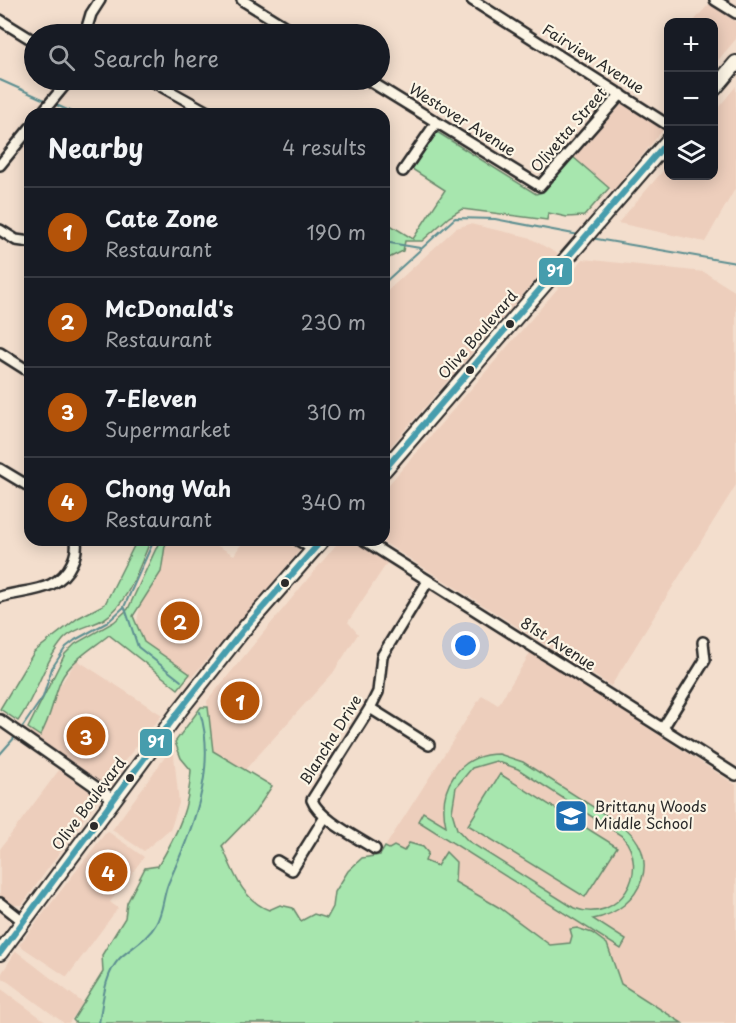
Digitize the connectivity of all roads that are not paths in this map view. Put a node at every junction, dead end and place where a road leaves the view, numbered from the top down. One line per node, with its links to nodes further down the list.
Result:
1 (100, 0): 7 (street)
2 (242, 0): 8 (street)
3 (472, 0): 15 (street, Fairview Avenue)
4 (715, 0): 5 (street)
5 (736, 13)
6 (0, 20): 9 (street)
7 (88, 24)
8 (281, 24)
9 (24, 35)
10 (736, 63): 11 (main road)
11 (718, 84)
12 (60, 90): 16 (street)
13 (168, 90): 17 (street)
14 (384, 90): 19 (street, Westover Avenue)
15 (621, 94): 18 (street, Fairview Avenue); 24 (street, Olivetta Street)
16 (46, 108)
17 (200, 108)
18 (664, 121)
19 (436, 123): 23 (street); 24 (street, Westover Avenue)
20 (24, 135): 22 (street)
21 (664, 147): 29 (main road, Olive Boulevard)
22 (0, 165)
23 (403, 171)
24 (540, 186)
25 (0, 230): 26 (street)
26 (24, 241)
27 (0, 353): 28 (street)
28 (24, 368)
29 (390, 463)
30 (0, 469): 31 (street)
31 (24, 484)
32 (76, 546): 36 (street)
33 (317, 546): 43 (main road, Olive Boulevard)
34 (374, 546): 35 (street, 81st Avenue)
35 (428, 580): 38 (street, Blancha Drive); 40 (street, 81st Avenue)
36 (0, 597)
37 (703, 642): 40 (street)
38 (370, 708): 41 (street); 44 (street, Blancha Drive)
39 (0, 720): 43 (street)
40 (663, 728): 42 (street, 81st Avenue)
41 (429, 745)
42 (736, 775)
43 (113, 799): 48 (main road, Olive Boulevard)
44 (325, 816): 45 (street); 46 (street)
45 (375, 849)
46 (277, 861)
47 (0, 903): 48 (street)
48 (23, 921): 49 (main road, Olive Boulevard)
49 (0, 953)

